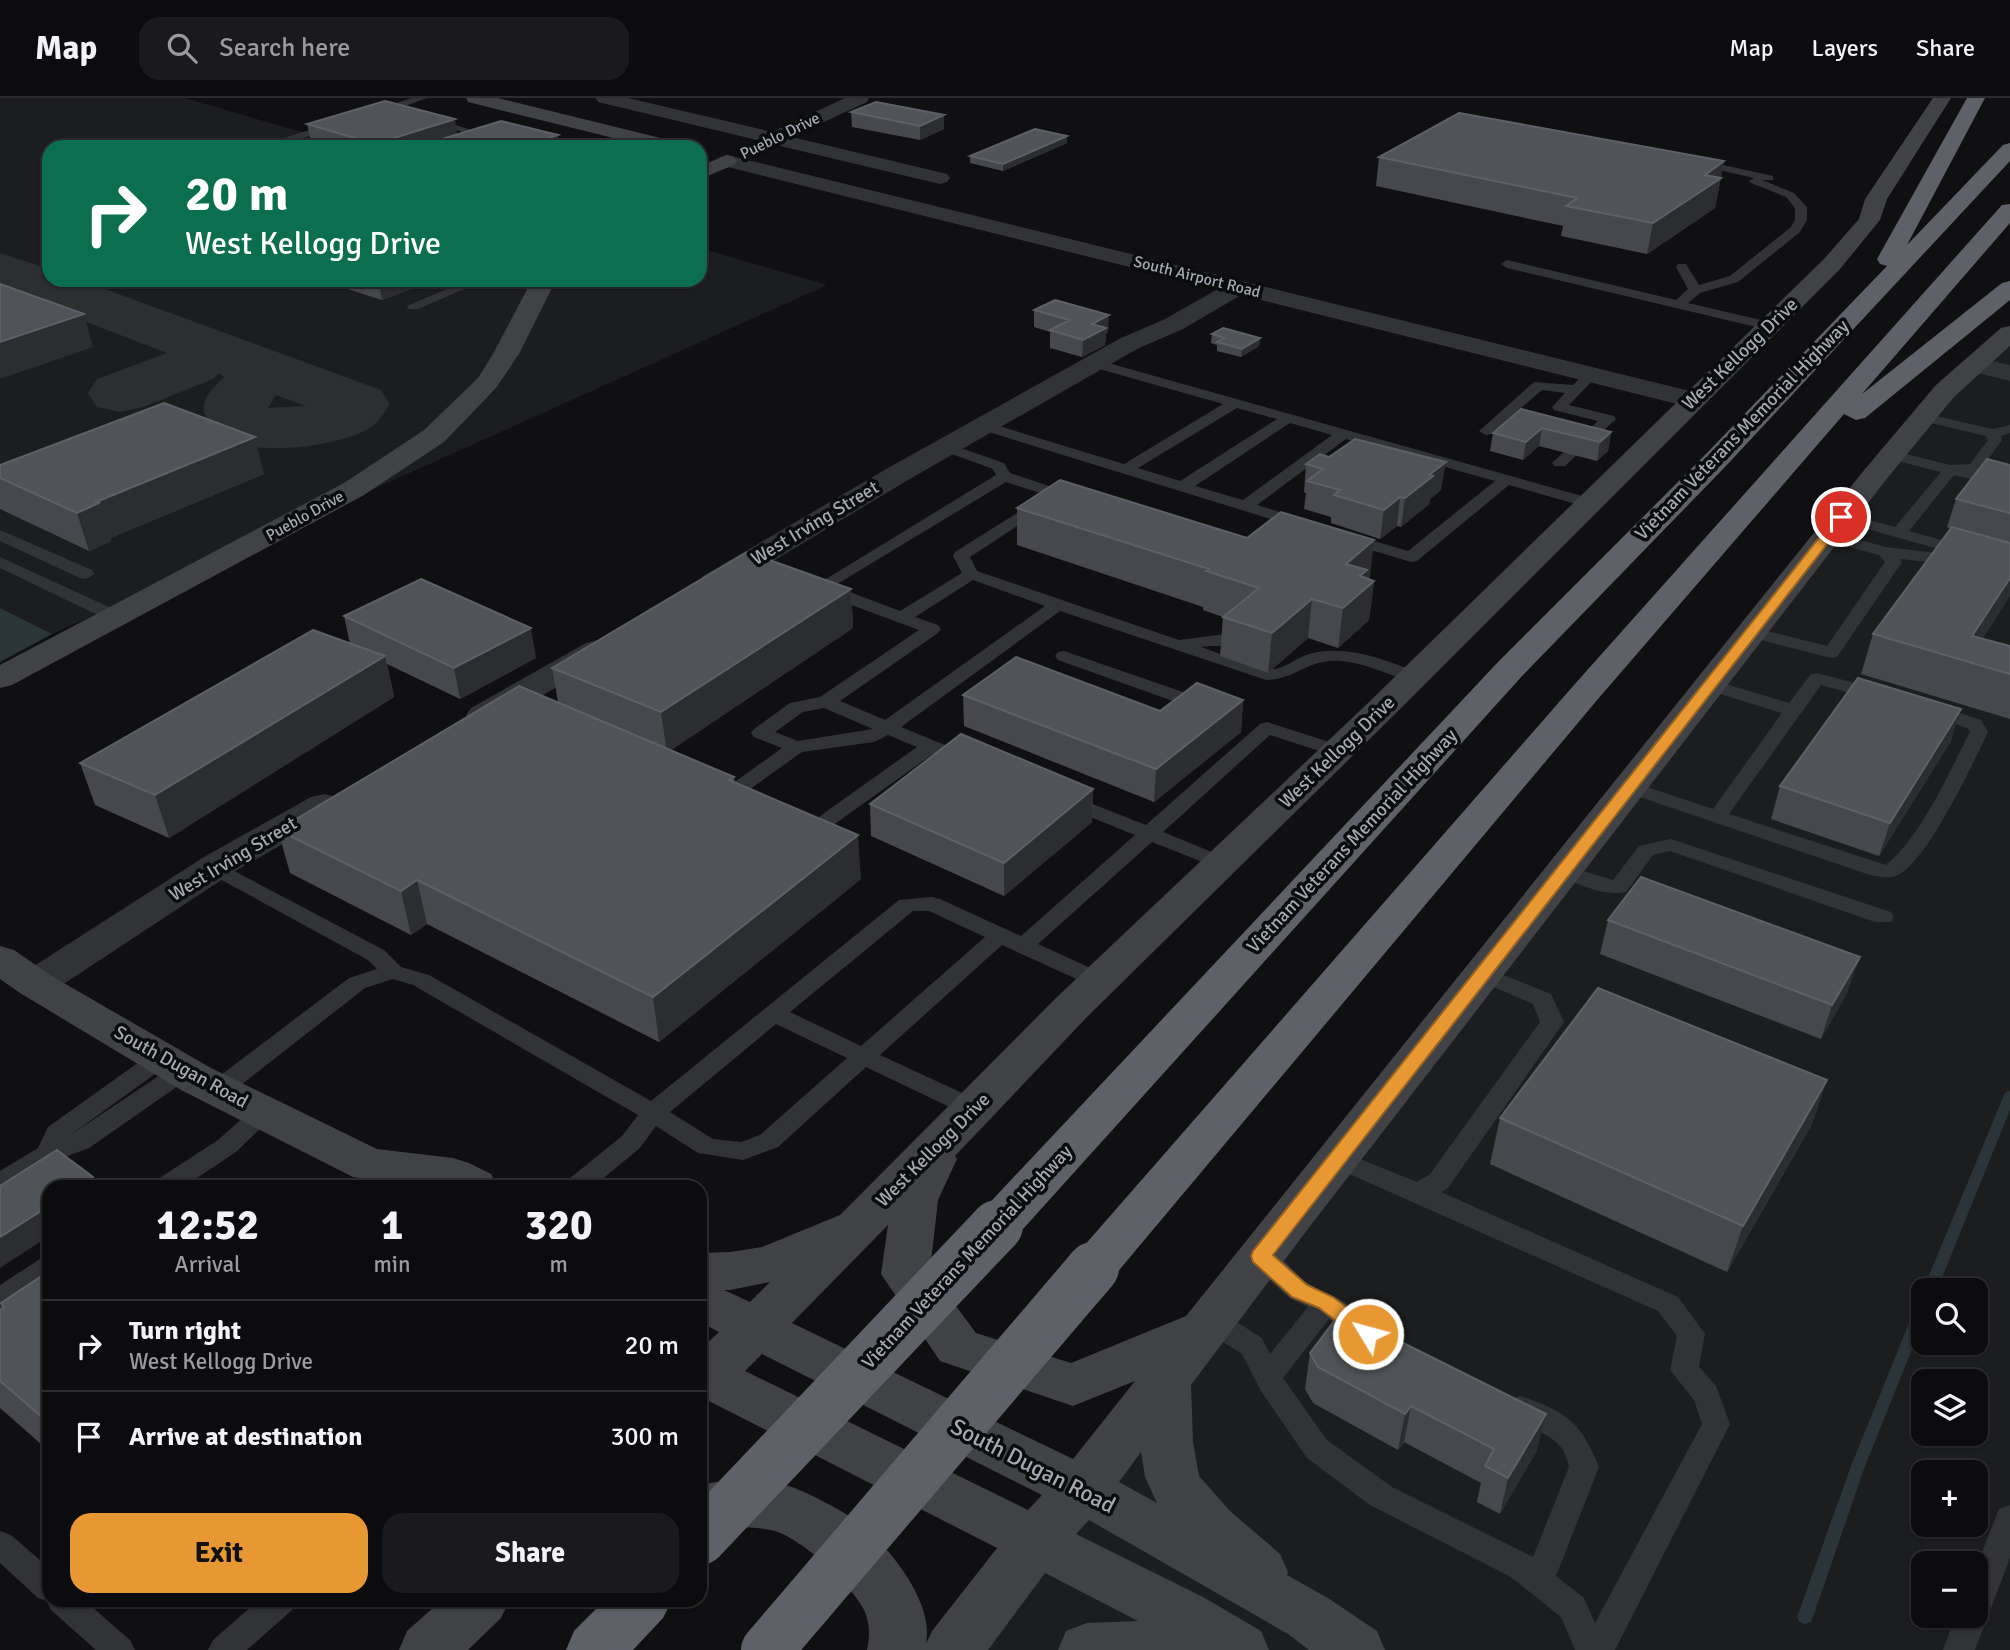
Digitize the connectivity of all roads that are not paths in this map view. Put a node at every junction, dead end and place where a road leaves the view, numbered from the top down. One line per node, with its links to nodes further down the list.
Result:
1 (422, 98): 7 (lane)
2 (475, 98): 13 (main road)
3 (860, 98): 11 (street, Pueblo Drive)
4 (1942, 98): 33 (main road, West Kellogg Drive)
5 (1976, 98): 30 (highway)
6 (620, 99): 11 (street)
7 (394, 107): 8 (lane); 10 (lane)
8 (380, 111)
9 (340, 123): 12 (lane)
10 (473, 132)
11 (774, 138): 17 (street, Pueblo Drive); 19 (street)
12 (283, 140)
13 (646, 140)
14 (2010, 149): 30 (highway, Vietnam Veterans Memorial Highway)
15 (707, 156): 17 (main road, South Airport Road)
16 (1687, 160): 20 (lane)
17 (727, 161): 18 (main road, Pueblo Drive); 27 (street, South Airport Road)
18 (707, 170)
19 (940, 178)
20 (1769, 178)
21 (1755, 181): 29 (lane)
22 (2010, 210): 56 (highway)
23 (1507, 264): 31 (lane)
24 (1682, 267): 29 (lane)
25 (461, 287): 32 (lane)
26 (540, 287): 70 (main road, Pueblo Drive)
27 (1239, 287): 35 (street, West Irving Street); 37 (street, South Airport Road)
28 (2010, 288): 56 (highway)
29 (1695, 290): 31 (lane)
30 (1873, 293): 141 (highway, Vietnam Veterans Memorial Highway, bridge)
31 (1679, 304): 33 (lane)
32 (413, 306)
33 (1769, 326): 38 (main road, West Kellogg Drive)
34 (2010, 333): 36 (main road)
35 (1094, 363): 39 (lane); 42 (street, West Irving Street)
36 (1992, 369): 40 (main road)
37 (1584, 382): 38 (street, South Airport Road); 44 (lane); 48 (lane)
38 (1693, 400): 57 (main road, West Kellogg Drive)
39 (1234, 402): 41 (lane); 51 (lane)
40 (1923, 417): 46 (lane); 49 (main road)
41 (1288, 418): 45 (lane); 55 (lane)
42 (984, 426): 47 (street, West Irving Street); 51 (lane)
43 (2010, 429): 46 (lane)
44 (1486, 431)
45 (1344, 433): 53 (lane); 58 (lane)
46 (1993, 433): 50 (lane)
47 (946, 447): 52 (lane); 68 (street, West Irving Street)
48 (1570, 454)
49 (1891, 455): 50 (lane); 59 (main road)
50 (1951, 469): 54 (lane); 60 (lane)
51 (1126, 470): 55 (lane)
52 (1004, 476): 66 (lane); 71 (lane)
53 (1506, 479): 57 (lane); 58 (lane)
54 (2010, 484)
55 (1182, 487): 58 (lane)
56 (1763, 489): 155 (highway, bridge)
57 (1590, 503): 80 (main road, West Kellogg Drive)
58 (1245, 506)
59 (1834, 527): 60 (lane); 62 (lane); 72 (main road)
60 (1899, 533): 64 (lane)
61 (0, 535): 65 (lane)
62 (1885, 552): 67 (lane); 76 (lane)
63 (0, 562): 70 (lane)
64 (2010, 564)
65 (86, 574)
66 (971, 574): 69 (lane); 71 (lane)
67 (2010, 579)
68 (690, 596)
69 (1058, 605): 75 (lane); 87 (lane)
70 (116, 617): 81 (main road, Pueblo Drive)
71 (903, 617): 84 (lane)
72 (1751, 632): 76 (lane); 83 (main road)
73 (619, 638): 88 (street)
74 (1240, 640): 75 (lane)
75 (1178, 645): 79 (lane)
76 (1831, 653): 82 (lane)
77 (1064, 656): 85 (lane)
78 (1287, 656): 79 (lane)
79 (1307, 663): 80 (lane)
80 (1414, 677): 91 (main road, West Kellogg Drive)
81 (0, 678)
82 (1817, 678): 86 (lane); 96 (lane)
83 (1710, 685): 86 (lane); 93 (main road)
84 (826, 702): 87 (lane); 89 (lane)
85 (1217, 710)
86 (1793, 710): 96 (lane)
87 (887, 728): 89 (lane); 90 (lane)
88 (453, 733)
89 (796, 747): 90 (lane)
90 (936, 748): 92 (lane)
91 (1338, 751): 97 (lane); 98 (main road, West Kellogg Drive)
92 (990, 770)
93 (1629, 787): 96 (lane); 100 (main road)
94 (347, 792): 99 (street, West Irving Street)
95 (1051, 795): 97 (lane)
96 (1718, 816)
97 (1149, 834): 98 (lane); 103 (lane)
98 (1222, 863): 107 (main road, West Kellogg Drive)
99 (214, 868): 105 (lane); 108 (street, West Irving Street)
100 (1563, 871): 101 (lane); 106 (main road)
101 (1883, 917)
102 (1000, 935): 103 (lane); 109 (lane); 110 (lane)
103 (1023, 946): 107 (lane)
104 (0, 960): 108 (main road, South Dugan Road)
105 (393, 972): 111 (lane); 114 (lane)
106 (1483, 974): 116 (main road); 122 (lane)
107 (1100, 981): 112 (main road, West Kellogg Drive)
108 (35, 984): 111 (main road, South Dugan Road)
109 (774, 1014): 110 (lane); 114 (lane)
110 (863, 1057): 112 (lane); 114 (lane)
111 (187, 1073): 113 (main road, South Dugan Road); 121 (lane)
112 (975, 1109): 115 (main road, West Kellogg Drive)
113 (264, 1113): 117 (main road, South Dugan Road); 118 (lane)
114 (653, 1113): 120 (lane)
115 (940, 1144): 123 (main road, West Kellogg Drive); 130 (main road)
116 (1338, 1159): 122 (lane); 124 (main road)
117 (376, 1176): 119 (main road, South Dugan Road)
118 (176, 1180)
119 (463, 1180)
120 (585, 1180)
121 (0, 1183)
122 (1419, 1193): 163 (lane)
123 (862, 1223): 126 (main road); 131 (main road, West Kellogg Drive)
124 (1261, 1256): 129 (lane); 130 (main road)
125 (42, 1271): 127 (lane)
126 (707, 1272)
127 (0, 1299)
128 (707, 1303): 131 (main road, South Dugan Road)
129 (1326, 1303): 132 (lane); 134 (lane)
130 (1208, 1325): 134 (lane); 136 (main road)
131 (757, 1328): 133 (main road, West Kellogg Drive); 138 (main road, South Dugan Road)
132 (1381, 1340)
133 (707, 1373)
134 (1268, 1377): 145 (lane)
135 (707, 1379): 142 (main road)
136 (1165, 1380): 138 (main road); 150 (main road)
137 (1493, 1394): 145 (lane)
138 (1082, 1489): 142 (main road); 150 (main road, South Dugan Road)
139 (707, 1503): 156 (main road)
140 (2010, 1518): 144 (lane)
141 (707, 1532)
142 (1037, 1541): 157 (main road); 160 (main road)
143 (0, 1544): 146 (lane)
144 (1988, 1576)
145 (1539, 1581): 162 (lane)
146 (42, 1582)
147 (70, 1607): 152 (lane)
148 (273, 1607): 153 (lane)
149 (474, 1607): 154 (main road)
150 (1308, 1616): 161 (main road, South Dugan Road)
151 (1967, 1628): 164 (lane)
152 (119, 1650)
153 (224, 1650)
154 (428, 1650)
155 (767, 1650)
156 (896, 1650)
157 (953, 1650)
158 (1087, 1650): 159 (main road)
159 (1160, 1650)
160 (1240, 1650)
161 (1356, 1650)
162 (1591, 1650)
163 (1598, 1650)
164 (1959, 1650)

